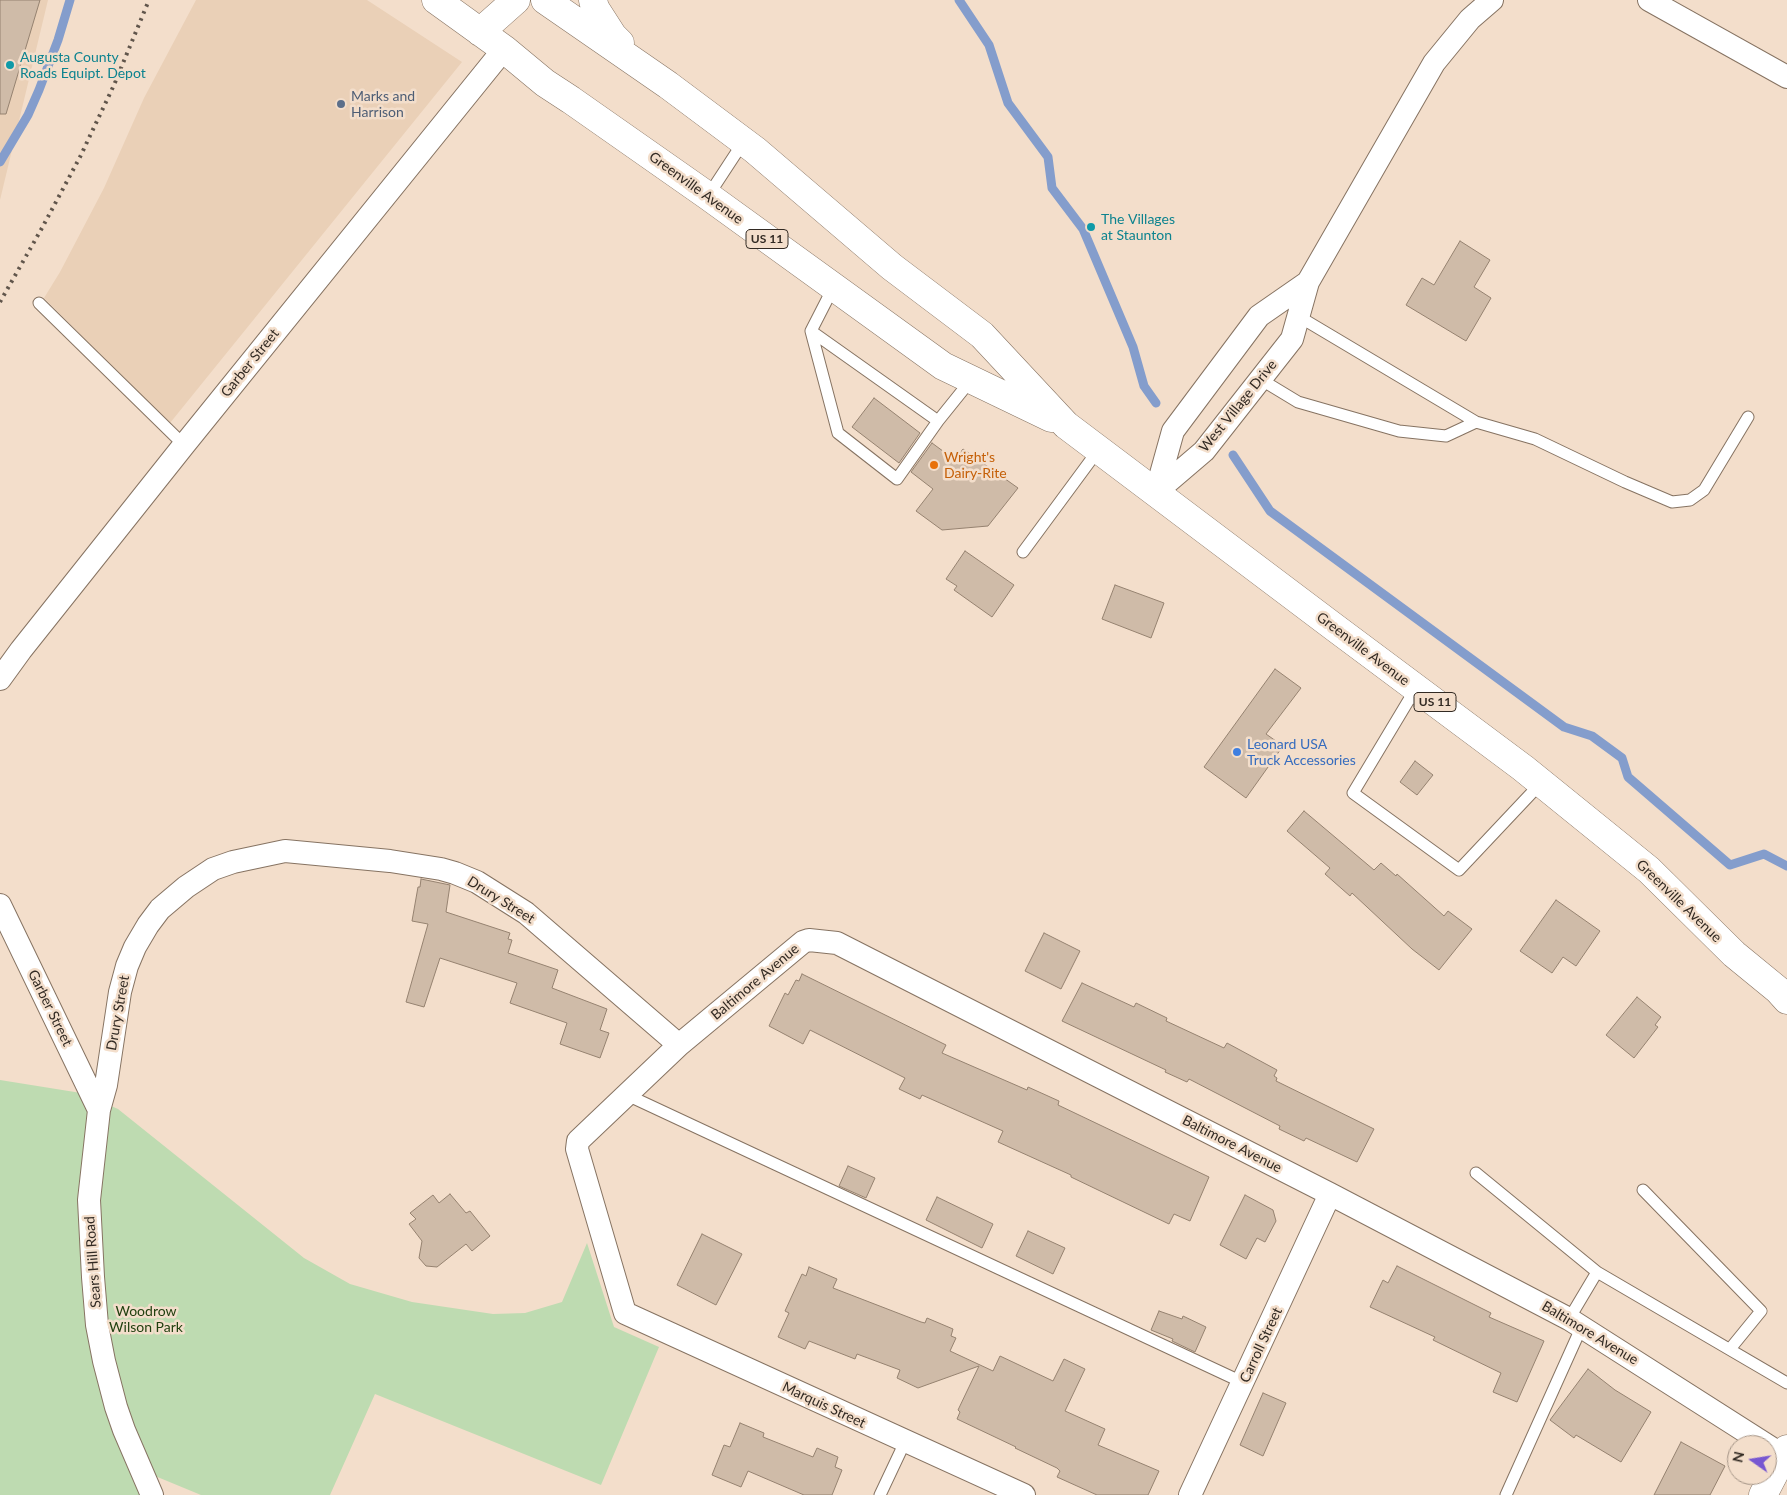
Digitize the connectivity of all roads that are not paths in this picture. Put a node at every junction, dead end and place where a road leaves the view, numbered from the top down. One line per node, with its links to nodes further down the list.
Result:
1 (436, 0): 8 (main road, Greenville Avenue / US 11)
2 (497, 0): 8 (main road)
3 (516, 0): 8 (main road)
4 (545, 0): 11 (main road, Greenville Avenue / US 11)
5 (593, 0): 11 (main road)
6 (1492, 0): 14 (street, West Village Drive)
7 (1649, 0): 10 (street)
8 (480, 32): 9 (main road, Greenville Avenue / US 11)
9 (504, 50): 13 (main road, Greenville Avenue / US 11); 25 (street, Garber Street)
10 (1787, 78)
11 (668, 85): 12 (main road, Greenville Avenue / US 11)
12 (744, 141): 13 (lane); 24 (main road, Greenville Avenue / US 11)
13 (708, 196): 15 (main road, Greenville Avenue / US 11)
14 (1308, 282): 17 (street, West Village Drive); 27 (street, West Village Drive)
15 (833, 288): 18 (lane); 19 (main road, Greenville Avenue / US 11)
16 (39, 302): 25 (lane)
17 (1298, 316): 20 (street, West Village Drive); 23 (lane)
18 (811, 331): 22 (lane); 22 (lane)
19 (971, 379): 22 (lane); 24 (main road, Greenville Avenue / US 11)
20 (1260, 379): 23 (lane); 27 (street, West Village Drive)
21 (1748, 417): 23 (lane)
22 (938, 421)
23 (1476, 422)
24 (1066, 425): 26 (main road, Greenville Avenue / US 11)
25 (184, 445): 29 (street, Garber Street)
26 (1099, 449): 27 (main road, Greenville Avenue / US 11); 28 (lane)
27 (1156, 492): 30 (main road, Greenville Avenue / US 11)
28 (1024, 552)
29 (0, 679)
30 (1416, 688): 31 (main road, Greenville Avenue / US 11); 31 (lane)
31 (1541, 783): 33 (main road, Greenville Avenue / US 11)
32 (0, 905): 36 (street, Garber Street)
33 (1787, 1000)
34 (679, 1045): 35 (street); 36 (street, Drury Street); 39 (street, Baltimore Avenue)
35 (625, 1094): 44 (lane); 45 (street, Marquis Street)
36 (99, 1110): 47 (street, Sears Hill Road)
37 (1476, 1173): 40 (lane)
38 (1643, 1190): 42 (lane)
39 (1330, 1194): 41 (street, Baltimore Avenue); 44 (street, Carroll Street)
40 (1597, 1272): 41 (lane); 42 (lane)
41 (1575, 1322): 46 (street, Baltimore Avenue); 51 (lane)
42 (1730, 1349): 43 (lane)
43 (1787, 1382)
44 (1244, 1383): 50 (street, Carroll Street)
45 (905, 1442): 48 (lane); 49 (street, Marquis Street)
46 (1786, 1454): 52 (main road)
47 (152, 1495)
48 (880, 1495)
49 (1024, 1495)
50 (1190, 1495)
51 (1506, 1495)
52 (1763, 1495)

